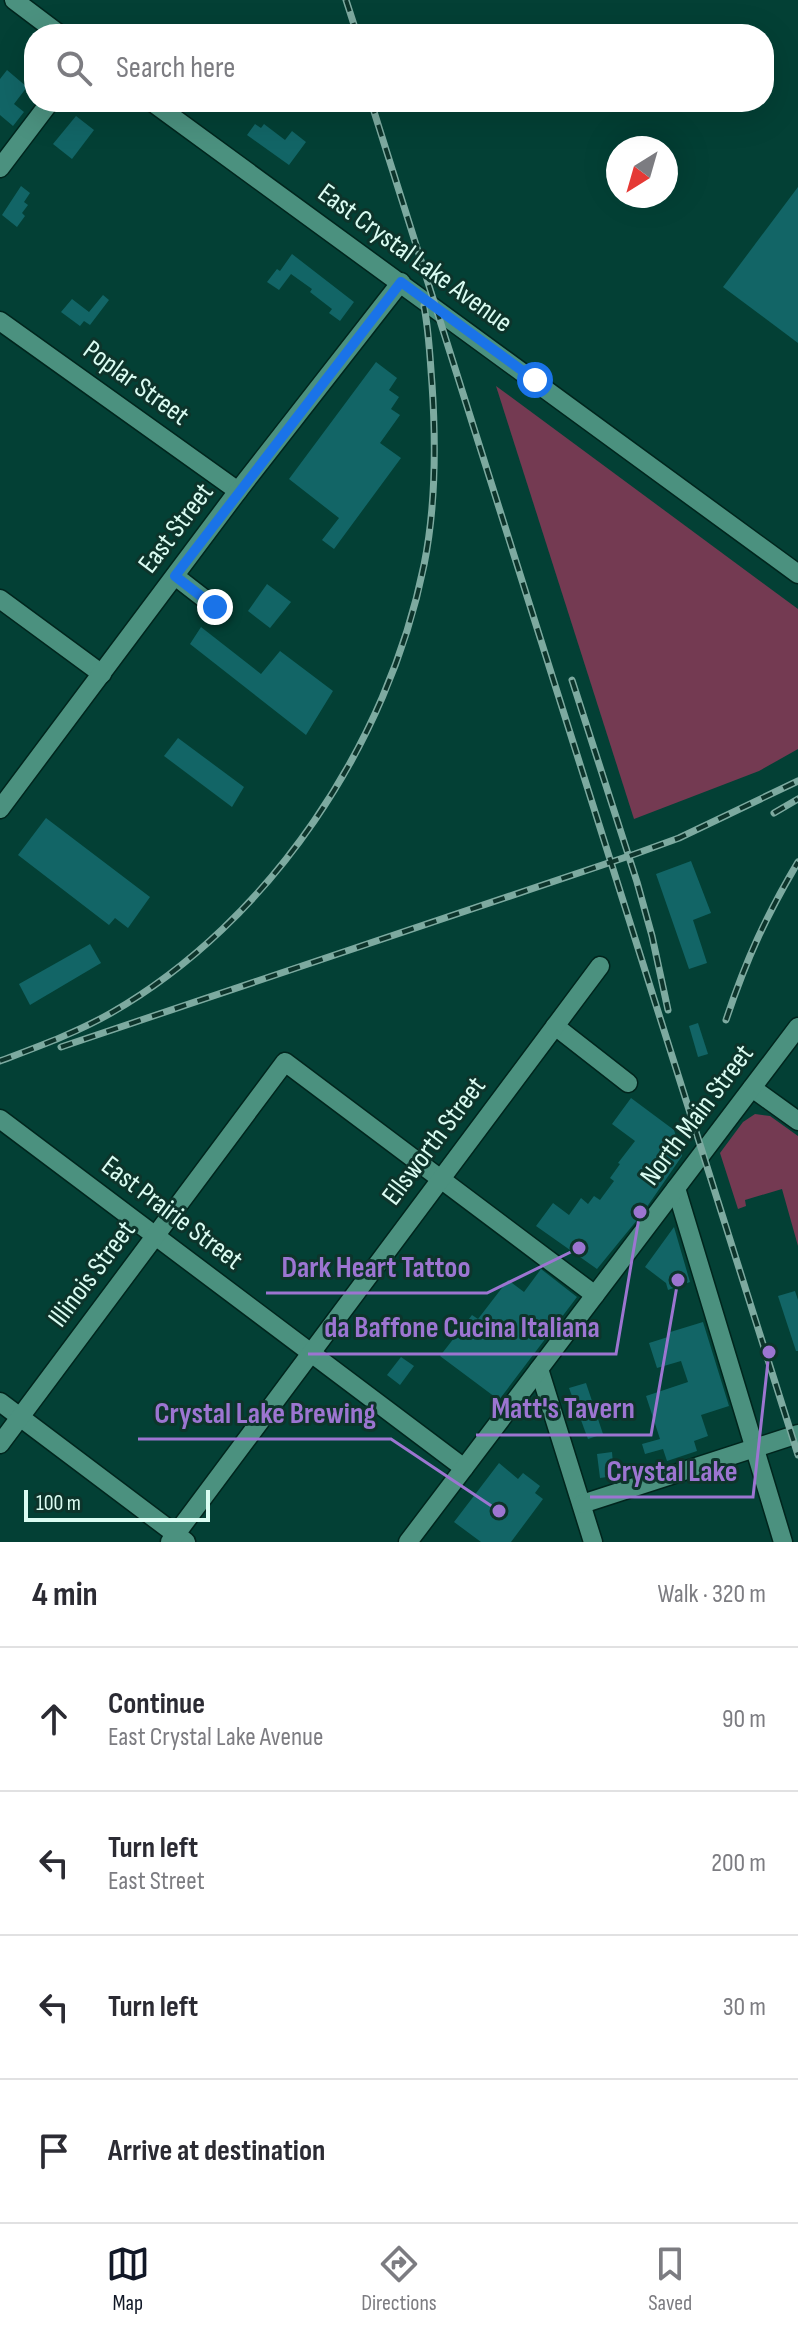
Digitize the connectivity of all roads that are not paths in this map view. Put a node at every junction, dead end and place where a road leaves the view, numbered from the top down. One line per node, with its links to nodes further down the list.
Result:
1 (14, 0): 2 (street)
2 (46, 24)
3 (42, 112): 5 (street)
4 (166, 112): 6 (street, East Crystal Lake Avenue)
5 (0, 168)
6 (401, 282): 8 (street, East Street); 9 (street, East Crystal Lake Avenue)
7 (0, 321): 8 (street, Poplar Street)
8 (238, 491): 10 (street, East Street)
9 (798, 574)
10 (175, 576): 12 (street); 13 (street, East Street)
11 (0, 599): 13 (street)
12 (215, 607)
13 (102, 674): 14 (street, East Street)
14 (0, 809)
15 (600, 966): 16 (street, Ellsworth Street)
16 (555, 1026): 18 (street); 22 (street, Ellsworth Street)
17 (798, 1027): 19 (street, North Main Street)
18 (628, 1083)
19 (752, 1088): 21 (street); 23 (street, North Main Street)
20 (0, 1119): 24 (street, East Prairie Street)
21 (798, 1121)
22 (441, 1179): 24 (street, Illinois Street); 25 (street); 26 (street, Ellsworth Street)
23 (676, 1188): 25 (street, North Main Street); 32 (street)
24 (155, 1236): 26 (street, East Prairie Street); 29 (street, Illinois Street)
25 (595, 1295): 27 (street, North Main Street)
26 (311, 1352): 33 (street, East Prairie Street); 35 (street, Ellsworth Street)
27 (539, 1369): 33 (street, North Main Street); 34 (street)
28 (0, 1402): 29 (street)
29 (20, 1417): 31 (street, Illinois Street); 35 (street)
30 (798, 1434): 32 (street)
31 (0, 1444)
32 (755, 1447): 34 (street); 38 (street)
33 (464, 1468): 36 (street, North Main Street)
34 (582, 1504): 37 (street)
35 (177, 1539)
36 (408, 1542)
37 (593, 1542)
38 (783, 1542)

